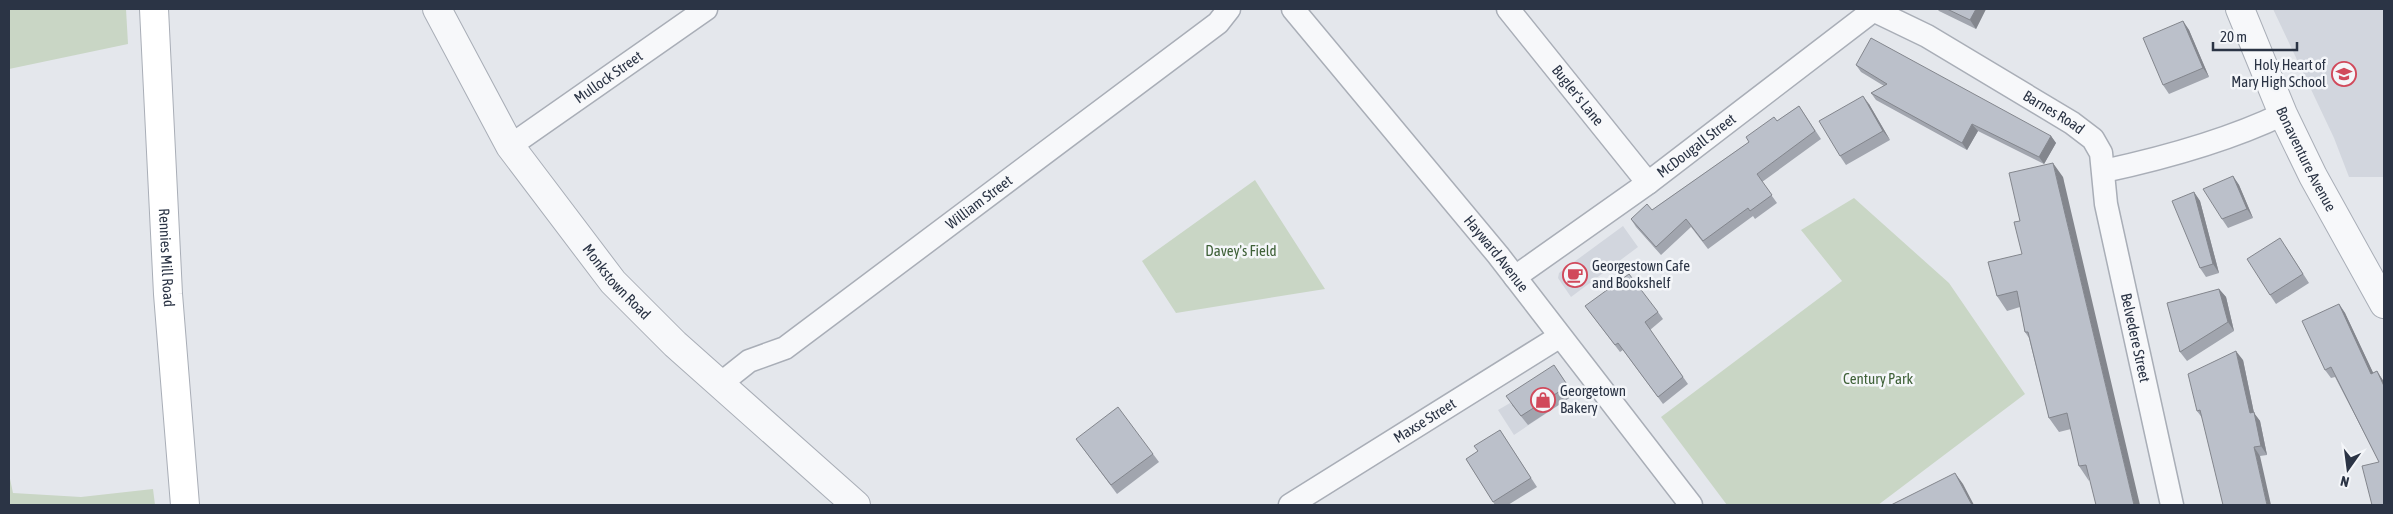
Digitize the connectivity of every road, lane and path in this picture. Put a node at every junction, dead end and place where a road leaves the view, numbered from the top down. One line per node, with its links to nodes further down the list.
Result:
1 (154, 9): 17 (main road, Rennies Mill Road)
2 (437, 9): 10 (street, Monkstown Road)
3 (706, 9): 10 (street, Mullock Street)
4 (1229, 9): 16 (street, William Street)
5 (1293, 9): 13 (street, Hayward Avenue)
6 (1508, 9): 12 (street, Bugler's Lane)
7 (1873, 9): 11 (street, Barnes Road); 12 (street, McDougall Street)
8 (2240, 9): 9 (street, Bonaventure Avenue)
9 (2283, 114): 11 (street); 14 (street, Bonaventure Avenue)
10 (510, 146): 16 (street, Monkstown Road)
11 (2104, 171): 21 (street, Belvedere Street)
12 (1648, 183): 13 (street, McDougall Street)
13 (1514, 277): 15 (street, Hayward Avenue)
14 (2384, 304)
15 (1560, 337): 19 (street, Maxse Street); 20 (street, Hayward Avenue)
16 (720, 384): 18 (street, Monkstown Road)
17 (185, 505)
18 (856, 505)
19 (1290, 505)
20 (1691, 505)
21 (2172, 505)

